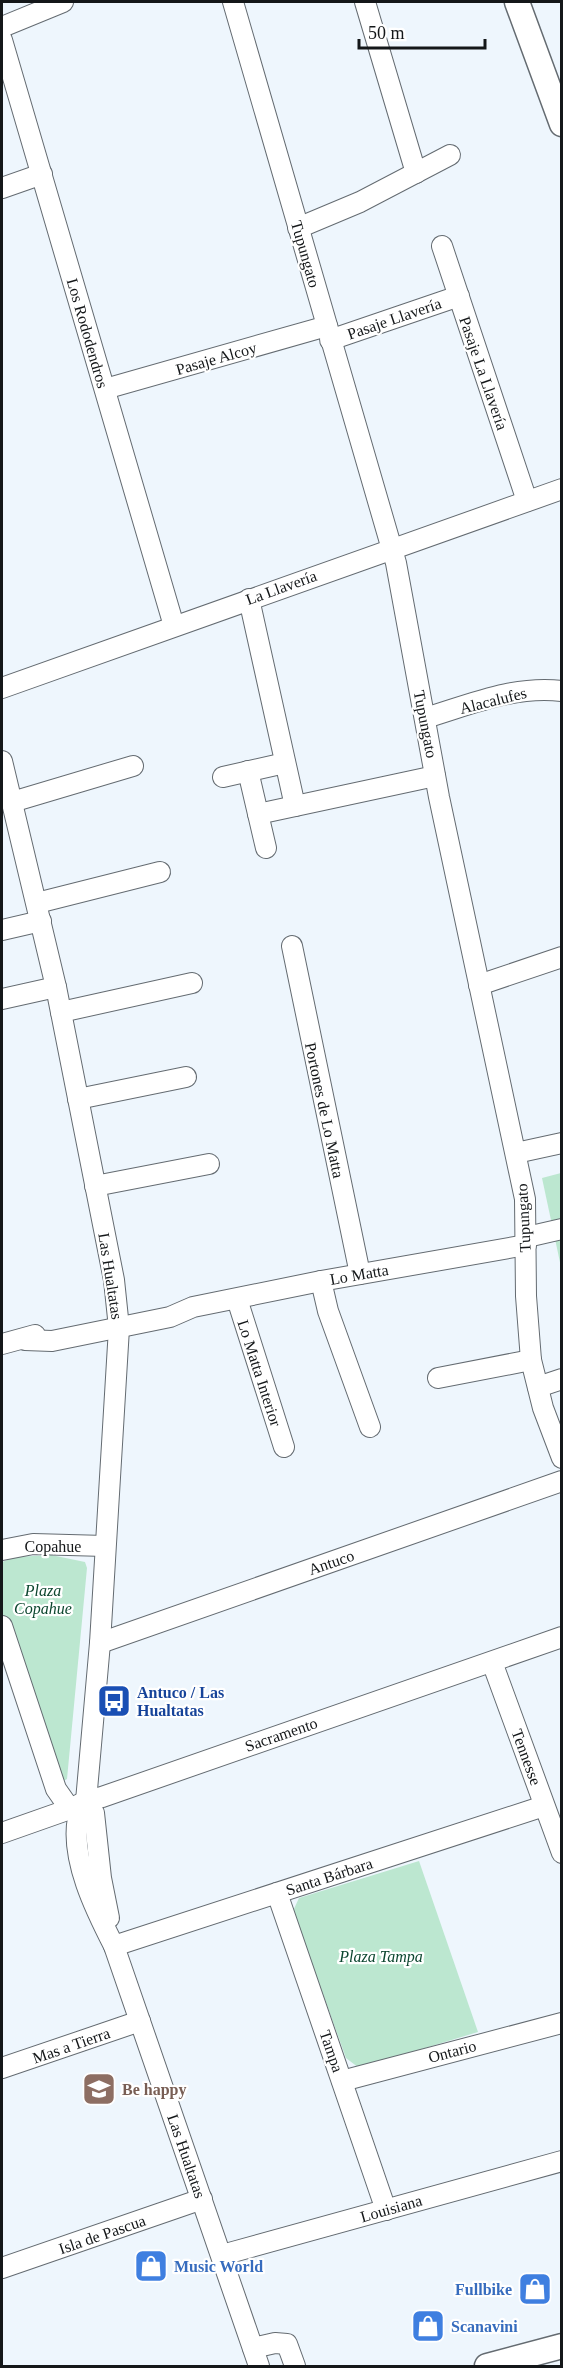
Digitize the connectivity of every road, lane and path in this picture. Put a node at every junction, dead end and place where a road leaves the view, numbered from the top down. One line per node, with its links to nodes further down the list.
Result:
1 (63, 2): 5 (street)
2 (233, 2): 12 (street, Tupungato)
3 (365, 2): 9 (street)
4 (517, 2): 7 (main road)
5 (2, 27)
6 (2, 40): 10 (street, Los Rododendros)
7 (561, 124)
8 (450, 155): 9 (street)
9 (416, 173): 12 (street)
10 (42, 174): 11 (street); 16 (street, Los Rododendros)
11 (2, 188)
12 (298, 228): 15 (street, Tupungato)
13 (442, 246): 14 (street, Pasaje La Llavería)
14 (459, 296): 15 (street, Pasaje Llavería); 18 (street, Pasaje La Llavería)
15 (329, 333): 16 (street, Pasaje Alcoy); 19 (street, Tupungato)
16 (105, 389): 21 (street, Los Rododendros)
17 (561, 489): 18 (street, La Llavería)
18 (527, 501): 19 (street, La Llavería)
19 (392, 548): 20 (street, La Llavería); 24 (street, Tupungato)
20 (249, 599): 21 (street, La Llavería); 26 (street)
21 (174, 626): 22 (street, La Llavería)
22 (2, 688)
23 (561, 691): 24 (street, Alacalufes)
24 (425, 718): 29 (street, Tupungato)
25 (2, 761): 31 (street, Las Hualtatas)
26 (285, 763): 28 (street); 32 (street)
27 (133, 765): 31 (street)
28 (248, 771): 30 (street); 33 (street)
29 (435, 776): 32 (street); 41 (street, Tupungato)
30 (223, 777)
31 (12, 802): 36 (street, Las Hualtatas)
32 (295, 806): 33 (street)
33 (258, 814): 34 (street)
34 (266, 848)
35 (160, 873): 36 (street)
36 (39, 912): 37 (street); 42 (street, Las Hualtatas)
37 (2, 930)
38 (292, 946): 53 (street, Portones de Lo Matta)
39 (561, 957): 41 (street)
40 (192, 983): 44 (street)
41 (479, 985): 48 (street, Tupungato)
42 (56, 987): 43 (street); 44 (street, Las Hualtatas)
43 (2, 999)
44 (62, 1012): 46 (street, Las Hualtatas)
45 (186, 1077): 46 (street)
46 (78, 1099): 50 (street, Las Hualtatas)
47 (561, 1143): 48 (street)
48 (516, 1153): 52 (street, Tupungato)
49 (209, 1164): 50 (street)
50 (95, 1186): 56 (street, Las Hualtatas)
51 (561, 1229): 52 (street, Lo Matta)
52 (526, 1241): 53 (street, Lo Matta); 58 (street, Tupungato)
53 (360, 1274): 54 (street, Lo Matta)
54 (321, 1281): 55 (street, Lo Matta); 62 (street)
55 (237, 1299): 56 (street, Lo Matta); 63 (street, Lo Matta Interior)
56 (119, 1322): 57 (street, Lo Matta); 66 (street, Las Hualtatas)
57 (2, 1340)
58 (531, 1360): 59 (street); 61 (street, Tupungato)
59 (438, 1378)
60 (561, 1379): 61 (street)
61 (538, 1387): 64 (street, Tupungato)
62 (370, 1427)
63 (284, 1447)
64 (561, 1458)
65 (561, 1481): 70 (street, Antuco)
66 (105, 1546): 67 (street, Copahue); 70 (street, Las Hualtatas)
67 (2, 1550)
68 (2, 1626): 72 (street, Las Hualtatas)
69 (561, 1637): 71 (street, Sacramento)
70 (100, 1643): 72 (street, Las Hualtatas)
71 (492, 1662): 72 (street, Sacramento); 73 (street, Tennesse)
72 (78, 1805): 74 (street, Sacramento); 77 (street, Las Hualtatas)
73 (544, 1806): 75 (street, Tennesse); 76 (street, Santa Bárbara)
74 (2, 1833)
75 (561, 1853)
76 (277, 1893): 77 (street, Santa Bárbara); 81 (street, Tampa)
77 (114, 1946): 78 (street, Las Hualtatas)
78 (140, 2021): 80 (street, Mas a Tierra); 83 (street, Las Hualtatas)
79 (561, 2023): 81 (street, Ontario)
80 (2, 2068)
81 (342, 2081): 84 (street, Tampa)
82 (561, 2162): 84 (street, Louisiana)
83 (202, 2199): 85 (street, Las Hualtatas); 86 (street, Isla de Pascua)
84 (386, 2210): 85 (street, Louisiana)
85 (222, 2255): 88 (street, Las Hualtatas)
86 (2, 2268)
87 (561, 2346): 90 (main road)
88 (256, 2357): 89 (street)
89 (294, 2367)
90 (487, 2367)

